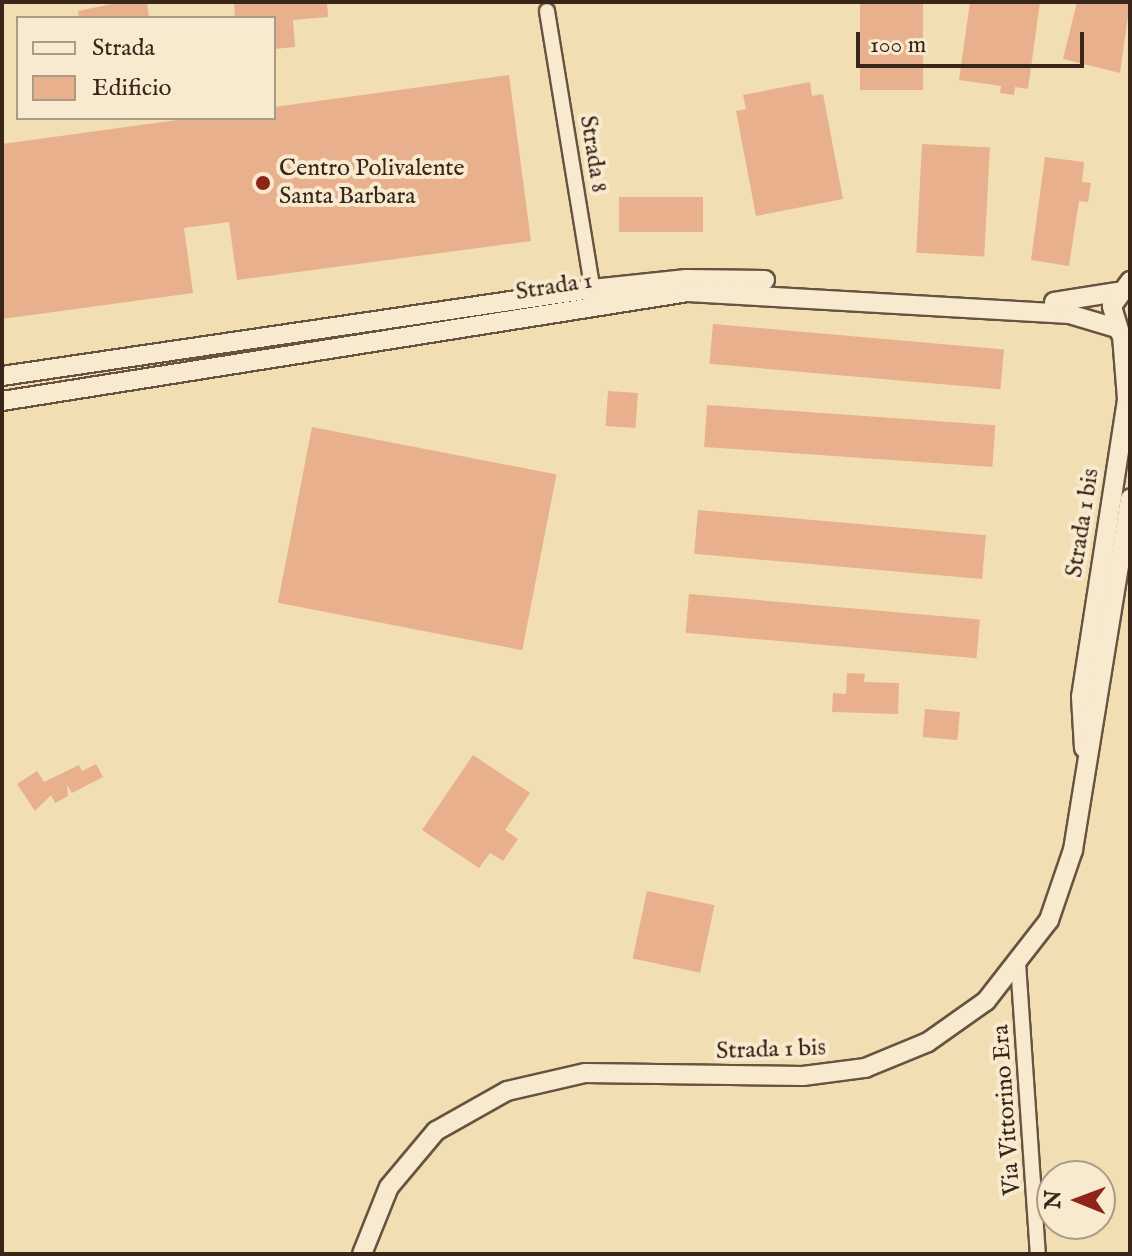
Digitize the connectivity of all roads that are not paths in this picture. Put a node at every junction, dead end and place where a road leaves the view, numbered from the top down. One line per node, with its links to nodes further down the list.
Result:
1 (547, 11): 3 (street, Strada 8)
2 (1125, 283): 3 (street, Strada 1); 4 (street, Strada 1 bis)
3 (594, 297): 4 (street, Strada 1); 5 (street, Strada 1); 6 (street, Strada 1)
4 (1123, 335): 8 (street, Strada 1 bis)
5 (2, 376)
6 (2, 401)
7 (1130, 499): 8 (street, Strada 1 bis)
8 (1085, 767): 9 (street, Strada 1 bis)
9 (1018, 963): 10 (street, Strada 1 bis); 11 (street, Via Vittorino Era)
10 (362, 1254)
11 (1038, 1254)

